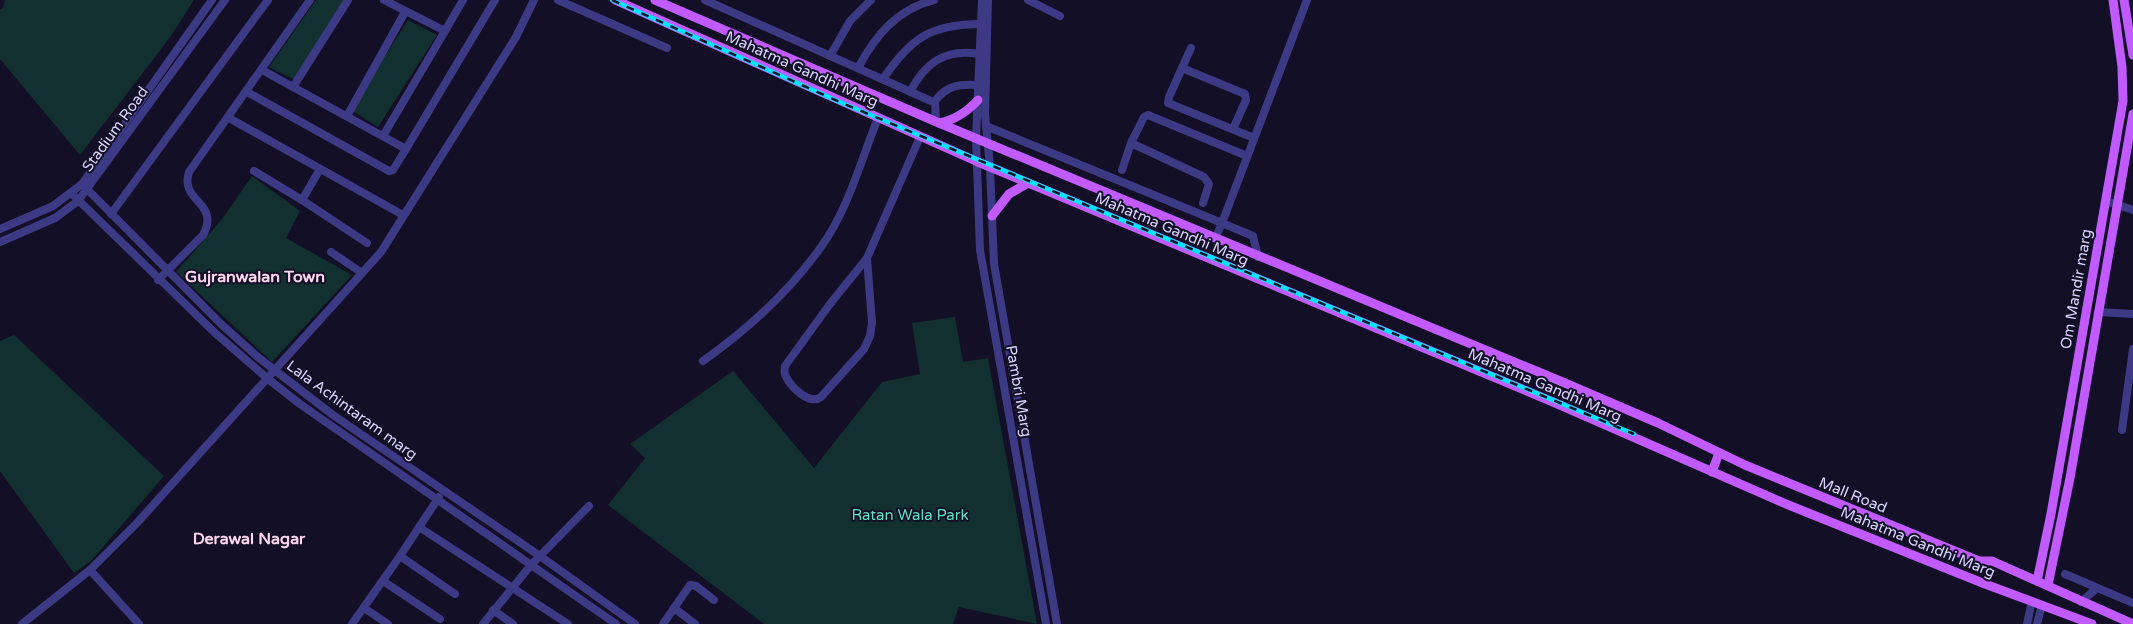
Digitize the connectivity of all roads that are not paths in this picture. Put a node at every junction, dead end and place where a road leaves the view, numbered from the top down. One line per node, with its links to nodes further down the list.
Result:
1 (212, 0): 64 (street, Stadium Road)
2 (225, 0): 64 (street, Stadium Road)
3 (268, 0): 72 (street)
4 (310, 0): 33 (street)
5 (348, 0): 36 (street)
6 (384, 0): 22 (street)
7 (463, 0): 25 (street)
8 (494, 0): 56 (street)
9 (534, 0): 73 (street)
10 (558, 0): 26 (street)
11 (615, 0): 44 (main road, Mahatma Gandhi Marg)
12 (656, 0): 45 (main road, Mahatma Gandhi Marg)
13 (705, 0): 30 (street)
14 (872, 0): 30 (street)
15 (934, 0): 31 (street)
16 (982, 0): 24 (street, Pambri Marg)
17 (988, 0): 46 (street, Pambri Marg)
18 (1028, 0): 23 (street)
19 (1307, 0): 51 (street)
20 (2113, 0): 52 (main road, Om Mandir marg)
21 (2124, 0): 29 (main road)
22 (405, 12): 25 (street); 42 (street)
23 (1060, 16)
24 (981, 24): 28 (street, Pambri Marg); 34 (street)
25 (445, 31): 48 (street)
26 (667, 48)
27 (1191, 48): 32 (street)
28 (979, 54): 35 (street, Pambri Marg); 38 (street)
29 (2133, 55)
30 (830, 56): 31 (street)
31 (858, 68): 34 (street)
32 (1182, 68): 47 (street); 47 (street)
33 (262, 70): 36 (street); 37 (street)
34 (883, 79): 38 (street)
35 (978, 85): 39 (street, Pambri Marg); 40 (street)
36 (293, 87): 42 (street)
37 (247, 92): 43 (street); 56 (street)
38 (910, 92): 40 (street)
39 (978, 100): 45 (main road); 50 (street, Pambri Marg)
40 (935, 101): 45 (street)
41 (2133, 114): 55 (main road, Om Mandir marg)
42 (347, 116): 48 (street)
43 (229, 118): 60 (street); 84 (street)
44 (878, 118): 49 (main road, Mahatma Gandhi Marg); 92 (street)
45 (938, 122): 50 (main road, Mahatma Gandhi Marg)
46 (986, 126): 54 (street, Pambri Marg); 75 (street)
47 (1233, 129): 51 (street)
48 (383, 136): 56 (street)
49 (920, 137): 58 (main road, Mahatma Gandhi Marg); 83 (street)
50 (976, 138): 54 (main road, Mahatma Gandhi Marg); 58 (street, Pambri Marg)
51 (1254, 138): 57 (street)
52 (2117, 141): 55 (street); 68 (main road, Om Mandir marg)
53 (1131, 142): 57 (street); 61 (street); 69 (street)
54 (988, 143): 59 (street, Pambri Marg); 78 (main road, Mahatma Gandhi Marg)
55 (2131, 143): 70 (main road, Om Mandir marg)
56 (406, 149)
57 (1247, 156): 75 (street)
58 (978, 162): 59 (main road, Mahatma Gandhi Marg); 101 (street, Pambri Marg)
59 (990, 167): 63 (main road, Mahatma Gandhi Marg); 74 (street, Pambri Marg)
60 (320, 169): 66 (street); 73 (street)
61 (1122, 170)
62 (254, 171): 66 (street)
63 (1028, 183): 74 (main road); 102 (main road, Mahatma Gandhi Marg)
64 (85, 187): 65 (street, Stadium Road); 67 (street, Stadium Road); 72 (street, Lala Achintaram marg)
65 (72, 194): 67 (street, Lala Achintaram marg); 76 (street, Stadium Road)
66 (302, 200): 80 (street)
67 (78, 201): 77 (street, Stadium Road); 86 (street, Lala Achintaram marg)
68 (2106, 201): 70 (street); 113 (main road, Om Mandir marg)
69 (1203, 203)
70 (2119, 204): 71 (street); 87 (main road, Om Mandir marg)
71 (2133, 210)
72 (112, 214): 84 (street, Lala Achintaram marg)
73 (403, 215): 85 (street)
74 (992, 216): 100 (street, Pambri Marg)
75 (1222, 223): 78 (street); 82 (street)
76 (4, 227): 77 (street)
77 (12, 237): 79 (street, Stadium Road)
78 (1215, 239): 82 (main road, Mahatma Gandhi Marg)
79 (0, 242)
80 (367, 243)
81 (331, 252): 85 (street)
82 (1258, 257): 95 (main road, Mahatma Gandhi Marg)
83 (867, 258): 83 (street)
84 (168, 270): 86 (street); 89 (street, Lala Achintaram marg)
85 (362, 273): 93 (street)
86 (158, 280): 90 (street, Lala Achintaram marg)
87 (2098, 312): 88 (street); 114 (main road, Om Mandir marg)
88 (2133, 314)
89 (221, 324): 90 (street); 93 (street, Lala Achintaram marg)
90 (214, 332): 94 (street, Lala Achintaram marg)
91 (2133, 349): 98 (street)
92 (704, 361)
93 (275, 371): 94 (street); 96 (street, Lala Achintaram marg)
94 (268, 379): 97 (street, Lala Achintaram marg); 110 (street)
95 (1565, 383): 99 (main road, Mall Road)
96 (333, 415): 97 (street); 103 (street, Lala Achintaram marg)
97 (327, 422): 104 (street, Lala Achintaram marg)
98 (2122, 430)
99 (1719, 453): 102 (main road); 113 (main road, Mall Road)
100 (1028, 457): 101 (street); 140 (street, Pambri Marg)
101 (1017, 459): 139 (street, Pambri Marg)
102 (1712, 472): 119 (main road, Mahatma Gandhi Marg)
103 (442, 490): 104 (street); 108 (street, Lala Achintaram marg)
104 (437, 499): 106 (street); 109 (street, Lala Achintaram marg)
105 (589, 506): 108 (street)
106 (419, 527): 107 (street); 115 (street)
107 (400, 556): 112 (street); 117 (street)
108 (540, 556): 109 (street); 136 (street, Lala Achintaram marg)
109 (530, 565): 115 (street); 135 (street, Lala Achintaram marg)
110 (90, 570): 128 (street); 129 (street)
111 (2064, 574): 116 (street)
112 (383, 581): 123 (street); 126 (street)
113 (2037, 581): 114 (main road, Mall Road)
114 (2048, 585): 120 (main road, Mall Road)
115 (512, 587): 125 (street); 134 (street)
116 (2097, 588): 120 (street); 121 (street)
117 (455, 594)
118 (714, 600): 124 (street)
119 (2032, 600): 122 (main road, Mahatma Gandhi Marg); 141 (street)
120 (2081, 602): 144 (main road, Mall Road)
121 (2133, 603)
122 (2042, 605): 127 (main road, Mahatma Gandhi Marg); 142 (street)
123 (364, 608): 130 (street); 131 (street)
124 (674, 608): 137 (street); 138 (street)
125 (493, 610): 132 (street); 133 (street)
126 (440, 618)
127 (2074, 620): 143 (main road, Mahatma Gandhi Marg)
128 (22, 624)
129 (138, 624)
130 (352, 624)
131 (388, 624)
132 (483, 624)
133 (513, 624)
134 (568, 624)
135 (616, 624)
136 (635, 624)
137 (663, 624)
138 (696, 624)
139 (1046, 624)
140 (1057, 624)
141 (2027, 624)
142 (2038, 624)
143 (2092, 624)
144 (2133, 624)

